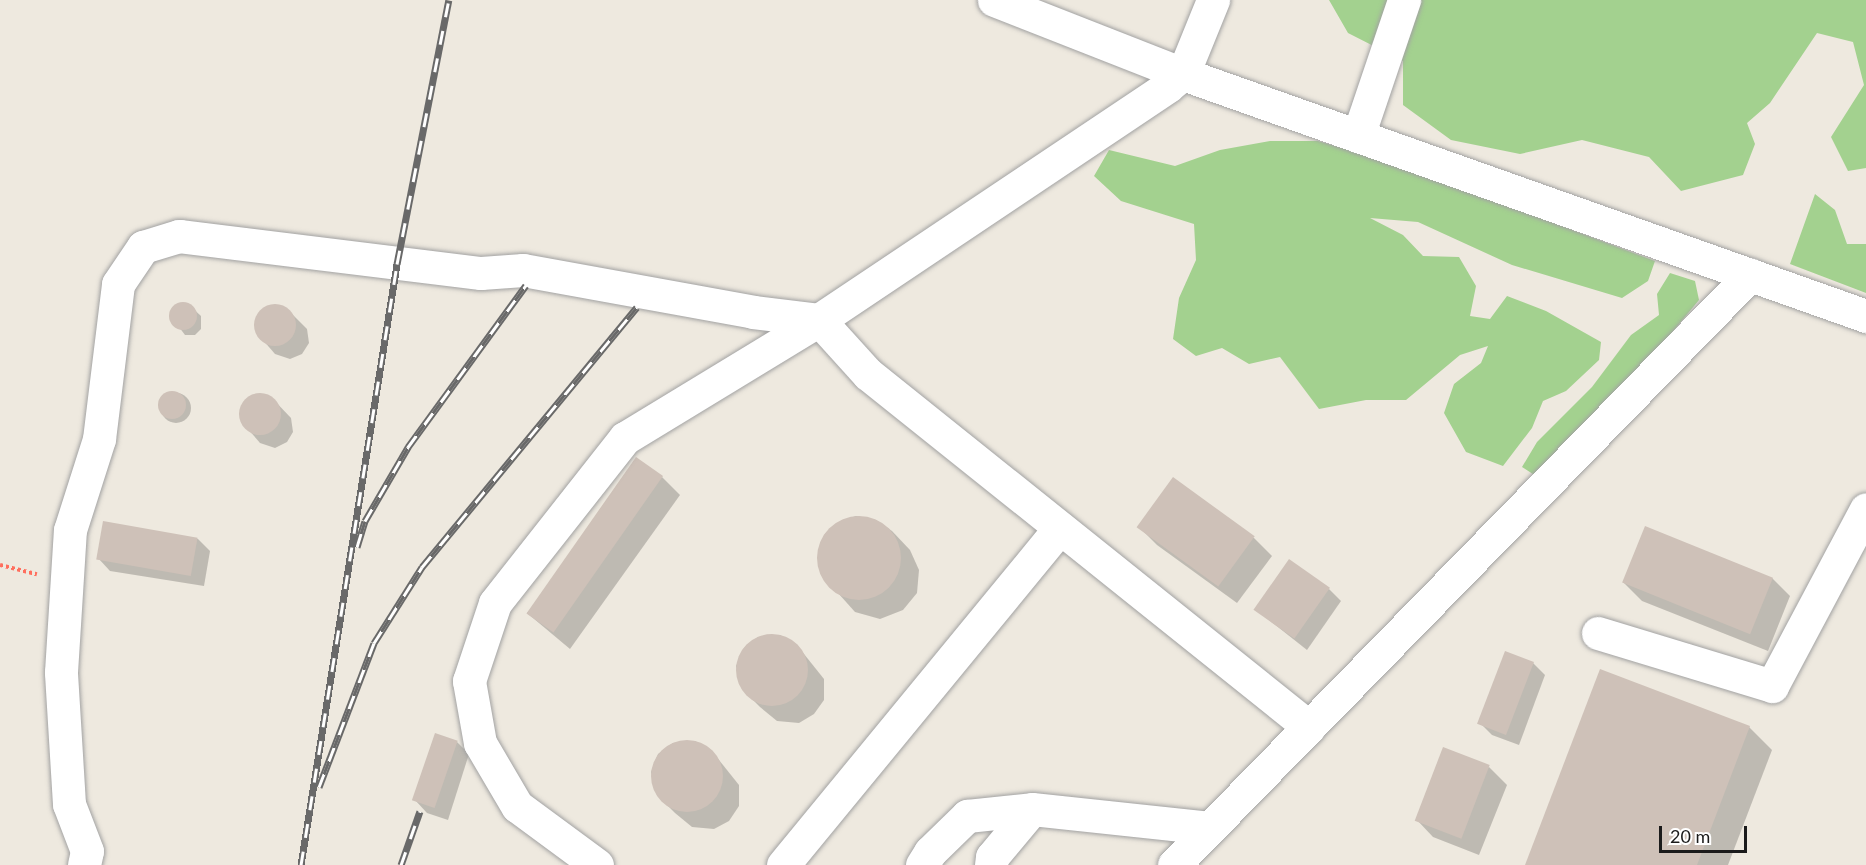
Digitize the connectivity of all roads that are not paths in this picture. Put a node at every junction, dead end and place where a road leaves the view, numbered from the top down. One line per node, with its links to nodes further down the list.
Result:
1 (994, 0): 4 (street)
2 (1213, 0): 4 (street)
3 (1404, 0): 5 (street)
4 (1183, 74): 5 (street); 8 (street)
5 (1358, 136): 6 (street)
6 (1750, 275): 7 (street); 12 (street)
7 (1866, 316)
8 (819, 320): 10 (street); 15 (street); 16 (street)
9 (1866, 509): 11 (street)
10 (1060, 528): 12 (street); 17 (street)
11 (1598, 633)
12 (1309, 727): 14 (street)
13 (1032, 808): 14 (street); 18 (street); 19 (street)
14 (1210, 828): 20 (street)
15 (84, 865)
16 (597, 865)
17 (783, 865)
18 (922, 865)
19 (991, 865)
20 (1174, 865)

